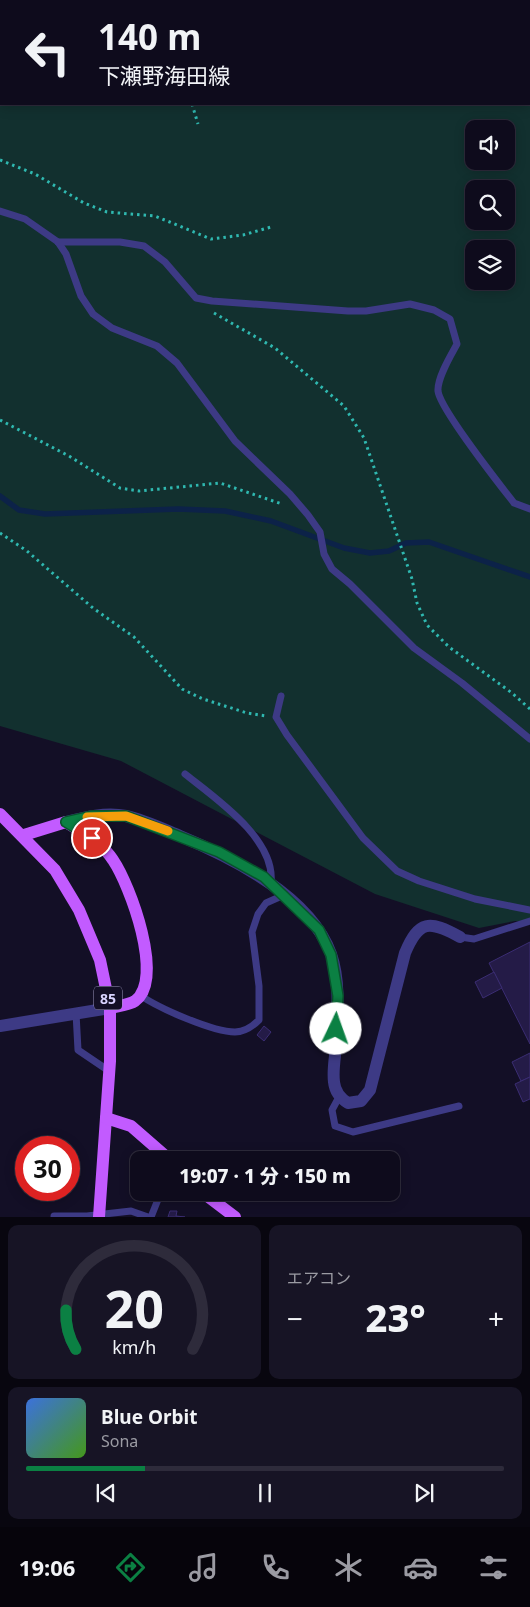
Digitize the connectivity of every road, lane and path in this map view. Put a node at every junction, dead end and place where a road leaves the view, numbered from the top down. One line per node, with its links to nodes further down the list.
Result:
1 (192, 105): 2 (path)
2 (198, 124)
3 (0, 160): 5 (path)
4 (0, 211): 6 (lane)
5 (271, 226)
6 (58, 242): 7 (lane); 9 (lane)
7 (196, 298): 10 (lane); 13 (path)
8 (0, 420): 9 (path)
9 (301, 507): 15 (lane)
10 (530, 509)
11 (0, 534): 14 (path)
12 (281, 696): 14 (lane)
13 (530, 709)
14 (276, 717): 22 (lane)
15 (530, 739)
16 (185, 774): 20 (lane)
17 (0, 814): 19 (main road, 85)
18 (66, 822): 19 (main road); 20 (street); 25 (main road, 85)
19 (24, 835): 26 (main road, 85)
20 (270, 883): 21 (street)
21 (284, 895): 25 (lane); 30 (street)
22 (530, 910)
23 (530, 921): 24 (lane)
24 (460, 937): 30 (street)
25 (140, 994): 26 (main road, 85)
26 (110, 1008): 27 (street); 29 (main road, 85)
27 (76, 1013): 28 (street); 29 (lane)
28 (0, 1026)
29 (109, 1071): 32 (main road, 85)
30 (339, 1097): 31 (lane)
31 (459, 1106)
32 (106, 1118): 33 (main road); 36 (main road, 85)
33 (160, 1151)
34 (157, 1201): 38 (lane)
35 (214, 1201): 39 (main road)
36 (99, 1215): 37 (lane); 38 (lane)
37 (54, 1216)
38 (150, 1217)
39 (236, 1217)

